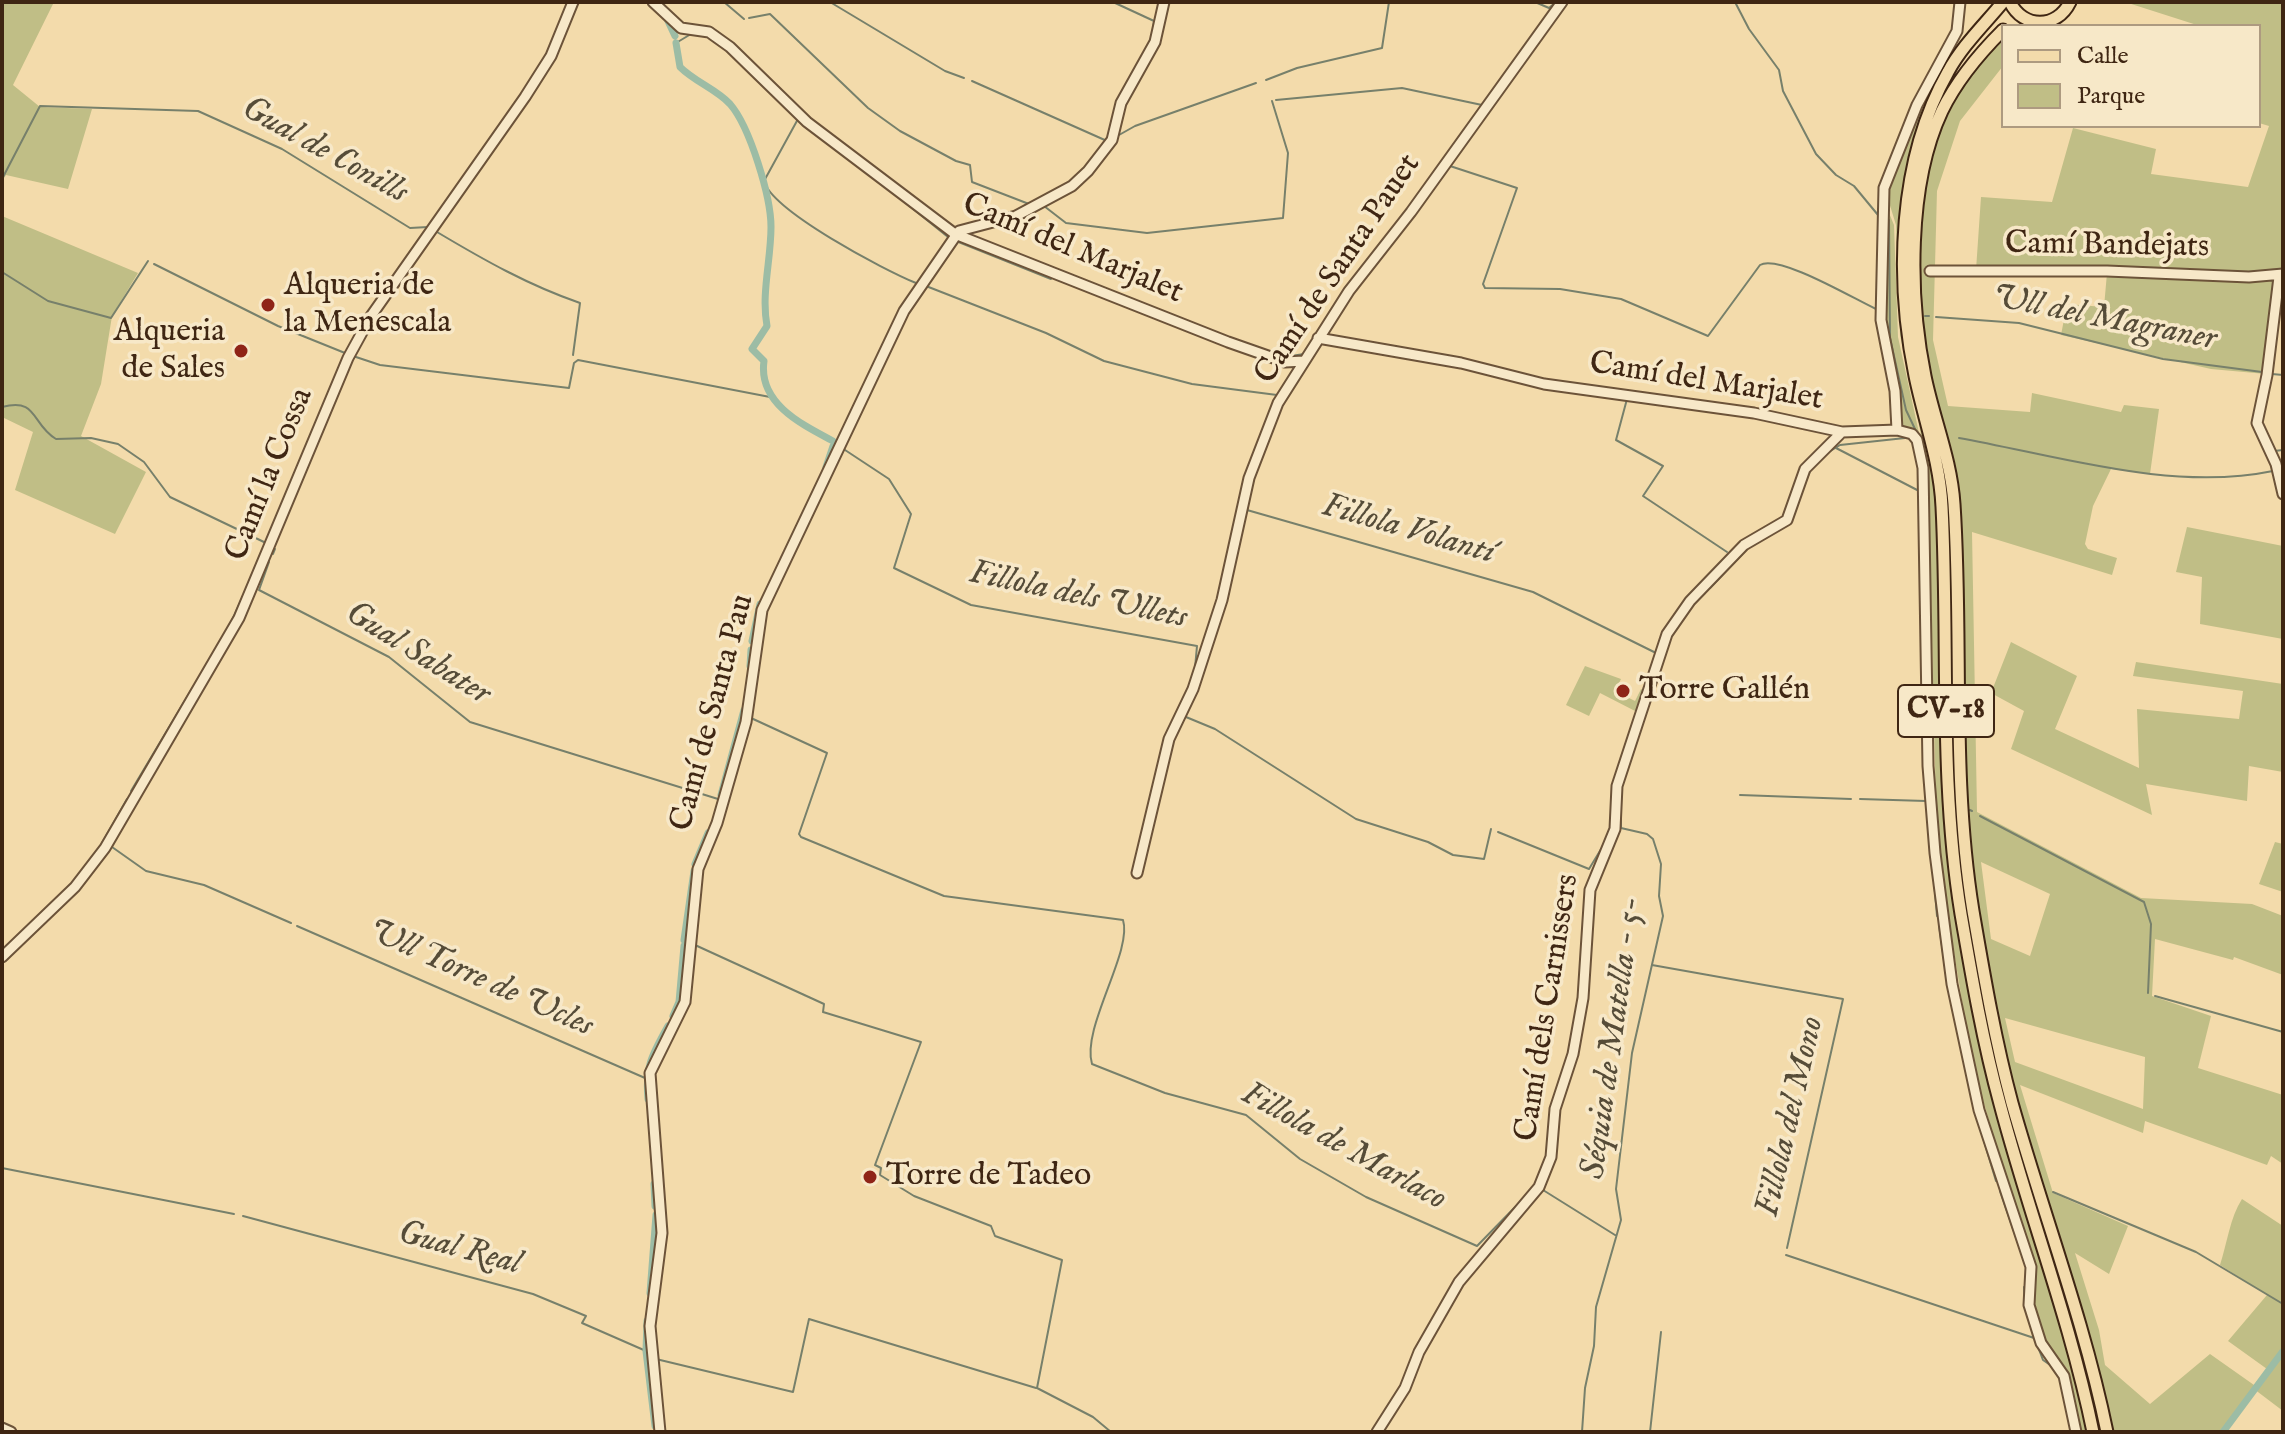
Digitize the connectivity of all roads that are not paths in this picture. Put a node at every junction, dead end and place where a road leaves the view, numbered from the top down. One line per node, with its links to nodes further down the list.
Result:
1 (573, 2): 21 (street, Camí la Cossa)
2 (653, 2): 12 (street, Camí del Marjalet)
3 (1164, 2): 12 (street)
4 (1562, 2): 15 (street, Camí de Santa Pauet)
5 (1960, 2): 17 (street)
6 (2003, 2): 27 (main road, CV-18)
7 (2010, 2): 9 (main road)
8 (2070, 2): 9 (main road)
9 (2025, 19): 10 (main road)
10 (2014, 24)
11 (2001, 32): 28 (main road, CV-18)
12 (955, 234): 16 (street, Camí del Marjalet); 24 (street, Camí de Santa Pau)
13 (1930, 271): 14 (street, Camí Bandejats)
14 (2281, 275): 19 (street)
15 (1318, 338): 16 (street, Camí de Santa Pauet); 18 (street, Camí del Marjalet)
16 (1304, 361): 20 (street, Camí de Santa Pauet)
17 (1897, 430): 18 (street, Camí del Marjalet); 26 (street)
18 (1842, 432): 25 (street, Camí dels Carnissers)
19 (2283, 494)
20 (1137, 873)
21 (2, 957)
22 (2, 1428): 23 (street)
23 (11, 1432)
24 (660, 1432)
25 (1377, 1432)
26 (2076, 1432)
27 (2093, 1432)
28 (2107, 1432)

